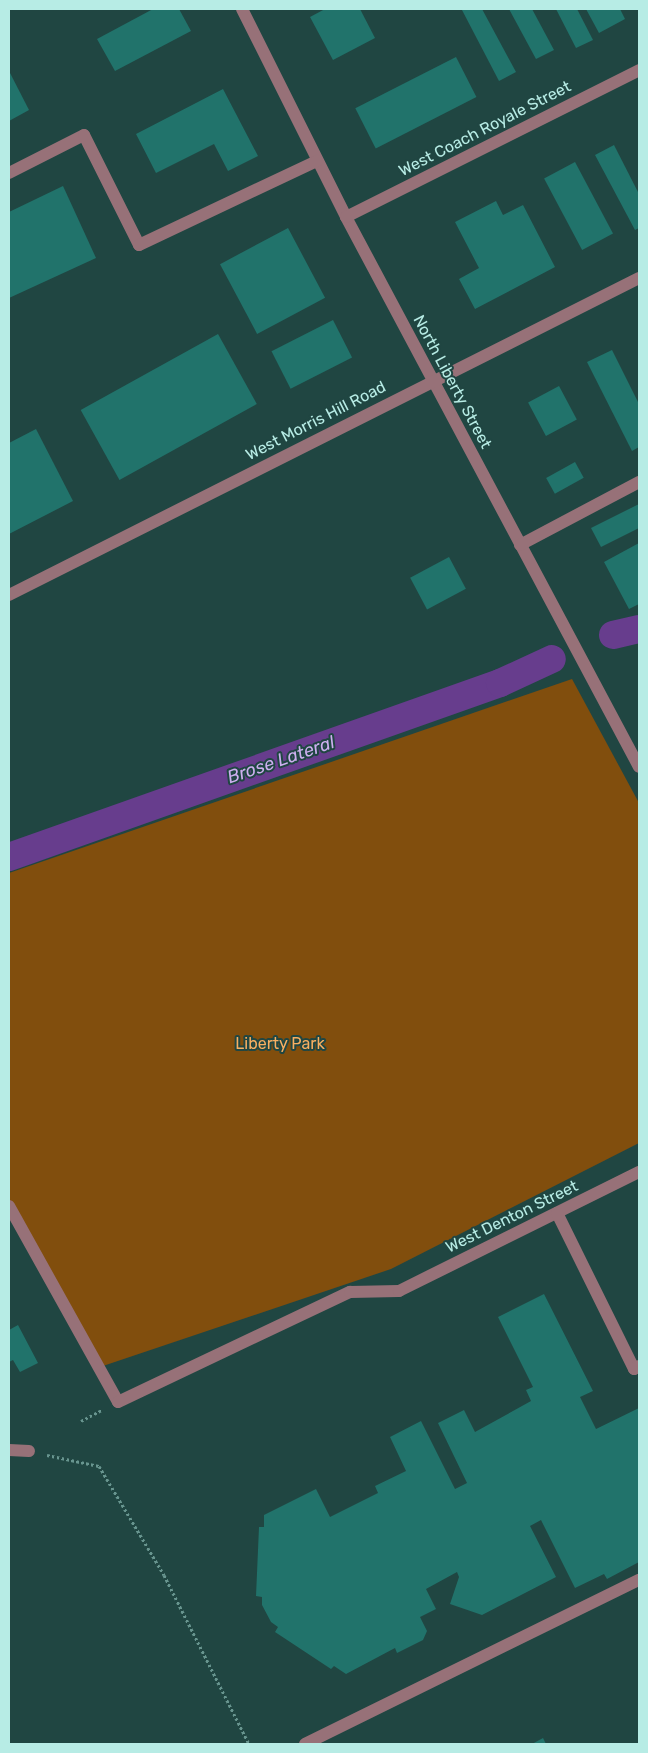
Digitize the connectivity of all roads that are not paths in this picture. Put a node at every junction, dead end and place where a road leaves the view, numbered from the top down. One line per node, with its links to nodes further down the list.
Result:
1 (242, 9): 3 (street, North Liberty Street)
2 (639, 70): 5 (street, West Coach Royale Street)
3 (317, 161): 4 (street); 5 (street, North Liberty Street)
4 (9, 173)
5 (346, 217): 7 (street, North Liberty Street)
6 (639, 278): 7 (street, West Morris Hill Road)
7 (433, 380): 9 (street, North Liberty Street); 10 (street, West Morris Hill Road)
8 (639, 482): 9 (street)
9 (520, 545): 11 (street, North Liberty Street)
10 (9, 594)
11 (639, 768)
12 (639, 1172): 14 (street, West Denton Street)
13 (9, 1206): 14 (street, West Denton Street)
14 (557, 1213): 15 (street)
15 (639, 1366)
16 (9, 1450): 17 (street)
17 (29, 1451)
18 (639, 1580): 19 (street)
19 (305, 1744)

